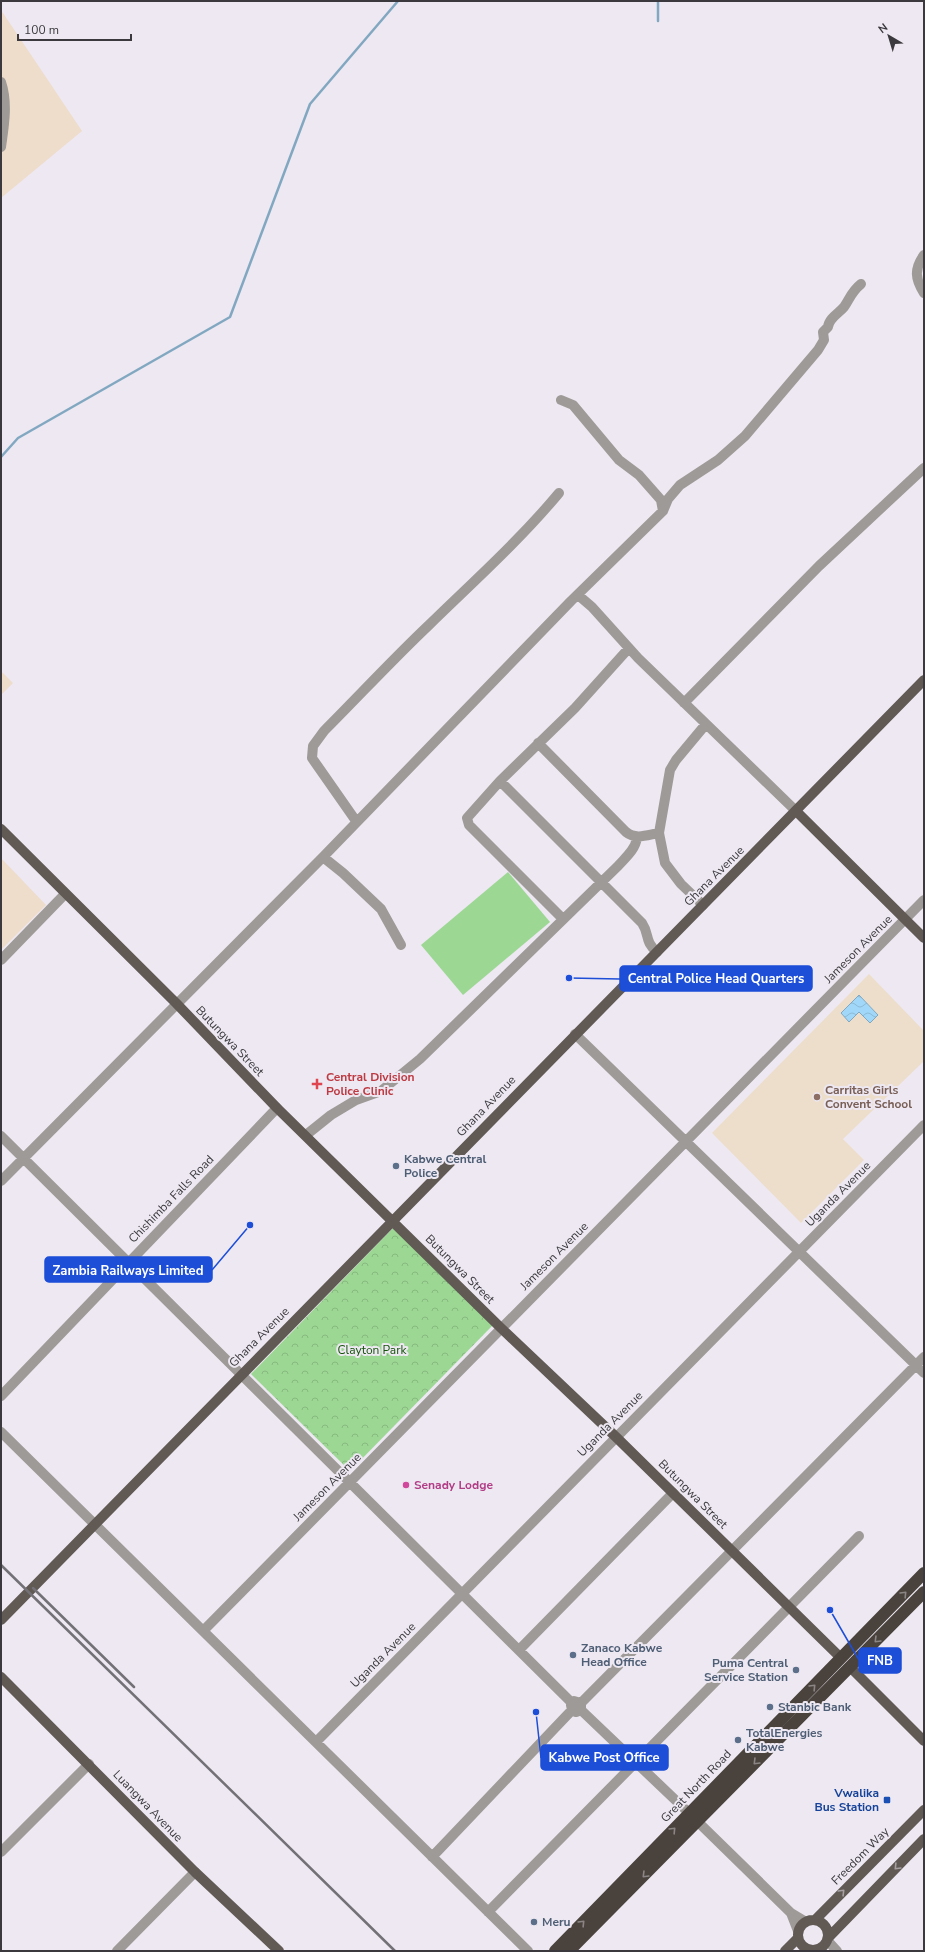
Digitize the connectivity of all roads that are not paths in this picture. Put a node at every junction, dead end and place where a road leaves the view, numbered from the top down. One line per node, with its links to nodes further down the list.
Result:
1 (1, 82): 2 (street)
2 (1, 147)
3 (924, 255): 5 (street)
4 (861, 284): 9 (street)
5 (924, 293)
6 (561, 400): 9 (street)
7 (924, 468): 13 (street)
8 (560, 493): 18 (street)
9 (663, 511): 10 (street)
10 (578, 595): 11 (street); 18 (street)
11 (629, 648): 13 (street); 15 (street)
12 (924, 680): 17 (main road, Ghana Avenue)
13 (684, 703): 14 (street)
14 (706, 724): 17 (street); 20 (street)
15 (538, 743): 16 (street); 21 (street)
16 (500, 781): 23 (street); 27 (street)
17 (796, 811): 26 (main road, Ghana Avenue); 28 (main road)
18 (356, 821): 22 (street)
19 (1, 830): 24 (main road, Butungwa Street)
20 (659, 833): 21 (street); 26 (street)
21 (637, 838): 23 (street)
22 (322, 857): 30 (street); 33 (street)
23 (600, 882): 27 (street); 31 (street)
24 (65, 894): 32 (street); 33 (main road, Butungwa Street)
25 (924, 900): 28 (street, Jameson Avenue)
26 (703, 905): 31 (main road, Ghana Avenue)
27 (563, 919): 37 (street)
28 (905, 919): 29 (main road); 39 (street, Jameson Avenue)
29 (924, 938)
30 (401, 945)
31 (657, 952): 34 (main road, Ghana Avenue)
32 (1, 960)
33 (176, 1003): 35 (main road, Butungwa Street); 40 (street)
34 (575, 1034): 39 (street); 42 (main road, Ghana Avenue)
35 (277, 1108): 37 (main road, Butungwa Street); 44 (street, Chishimba Falls Road)
36 (924, 1125): 43 (street, Uganda Avenue)
37 (306, 1135): 42 (main road, Butungwa Street)
38 (1, 1136): 40 (street)
39 (686, 1142): 43 (street); 45 (street, Jameson Avenue)
40 (24, 1158): 41 (street); 44 (street)
41 (1, 1181)
42 (393, 1220): 45 (main road, Butungwa Street); 49 (main road, Ghana Avenue)
43 (799, 1252): 47 (street); 52 (street, Uganda Avenue)
44 (128, 1262): 49 (street); 50 (street, Chishimba Falls Road)
45 (501, 1328): 52 (main road, Butungwa Street); 53 (street, Jameson Avenue)
46 (924, 1357): 47 (street)
47 (916, 1365): 48 (street); 57 (street)
48 (924, 1373)
49 (241, 1374): 53 (street); 55 (main road, Ghana Avenue)
50 (1, 1396)
51 (1, 1432): 55 (street)
52 (616, 1437): 54 (main road, Butungwa Street); 60 (street, Uganda Avenue)
53 (350, 1482): 60 (street); 63 (street, Jameson Avenue)
54 (673, 1493): 57 (main road, Butungwa Street); 64 (street)
55 (94, 1524): 62 (main road, Ghana Avenue); 63 (street)
56 (859, 1536): 61 (street)
57 (733, 1551): 61 (main road, Butungwa Street); 68 (street)
58 (924, 1573): 65 (highway, Great North Road, one-way to 58)
59 (924, 1592): 66 (highway, one-way to 66)
60 (462, 1594): 64 (street); 73 (street, Uganda Avenue)
61 (788, 1606): 65 (main road, Butungwa Street); 75 (street)
62 (1, 1620)
63 (203, 1631): 73 (street)
64 (519, 1650): 68 (street)
65 (841, 1658): 69 (highway, Great North Road, one-way to 65)
66 (850, 1667): 70 (highway); 72 (main road)
67 (1, 1677): 76 (main road, Luangwa Avenue)
68 (576, 1706): 75 (street); 82 (street)
69 (779, 1721): 70 (highway); 71 (highway, Great North Road)
70 (787, 1731): 74 (highway)
71 (764, 1736): 74 (highway); 78 (highway, Great North Road)
72 (924, 1741)
73 (316, 1742): 82 (street)
74 (774, 1744): 79 (highway, one-way to 79)
75 (635, 1762): 78 (street); 84 (street)
76 (89, 1764): 81 (street); 83 (main road, Luangwa Avenue)
77 (924, 1810): 86 (main road, Freedom Way, one-way to 77)
78 (689, 1813): 94 (highway, Great North Road, one-way to 78)
79 (698, 1822): 85 (street); 95 (highway, one-way to 95)
80 (924, 1839): 88 (main road, one-way to 88)
81 (1, 1852)
82 (432, 1857): 84 (street)
83 (195, 1872): 91 (street); 92 (main road, Luangwa Avenue)
84 (488, 1912): 93 (street)
85 (791, 1913): 86 (street); 87 (street)
86 (811, 1921): 87 (main road); 88 (main road)
87 (798, 1934): 89 (main road); 96 (main road)
88 (828, 1939): 90 (main road); 97 (street)
89 (807, 1950): 90 (main road)
90 (820, 1950)
91 (117, 1951)
92 (279, 1951)
93 (528, 1951)
94 (555, 1951)
95 (569, 1951)
96 (785, 1951)
97 (837, 1951)

